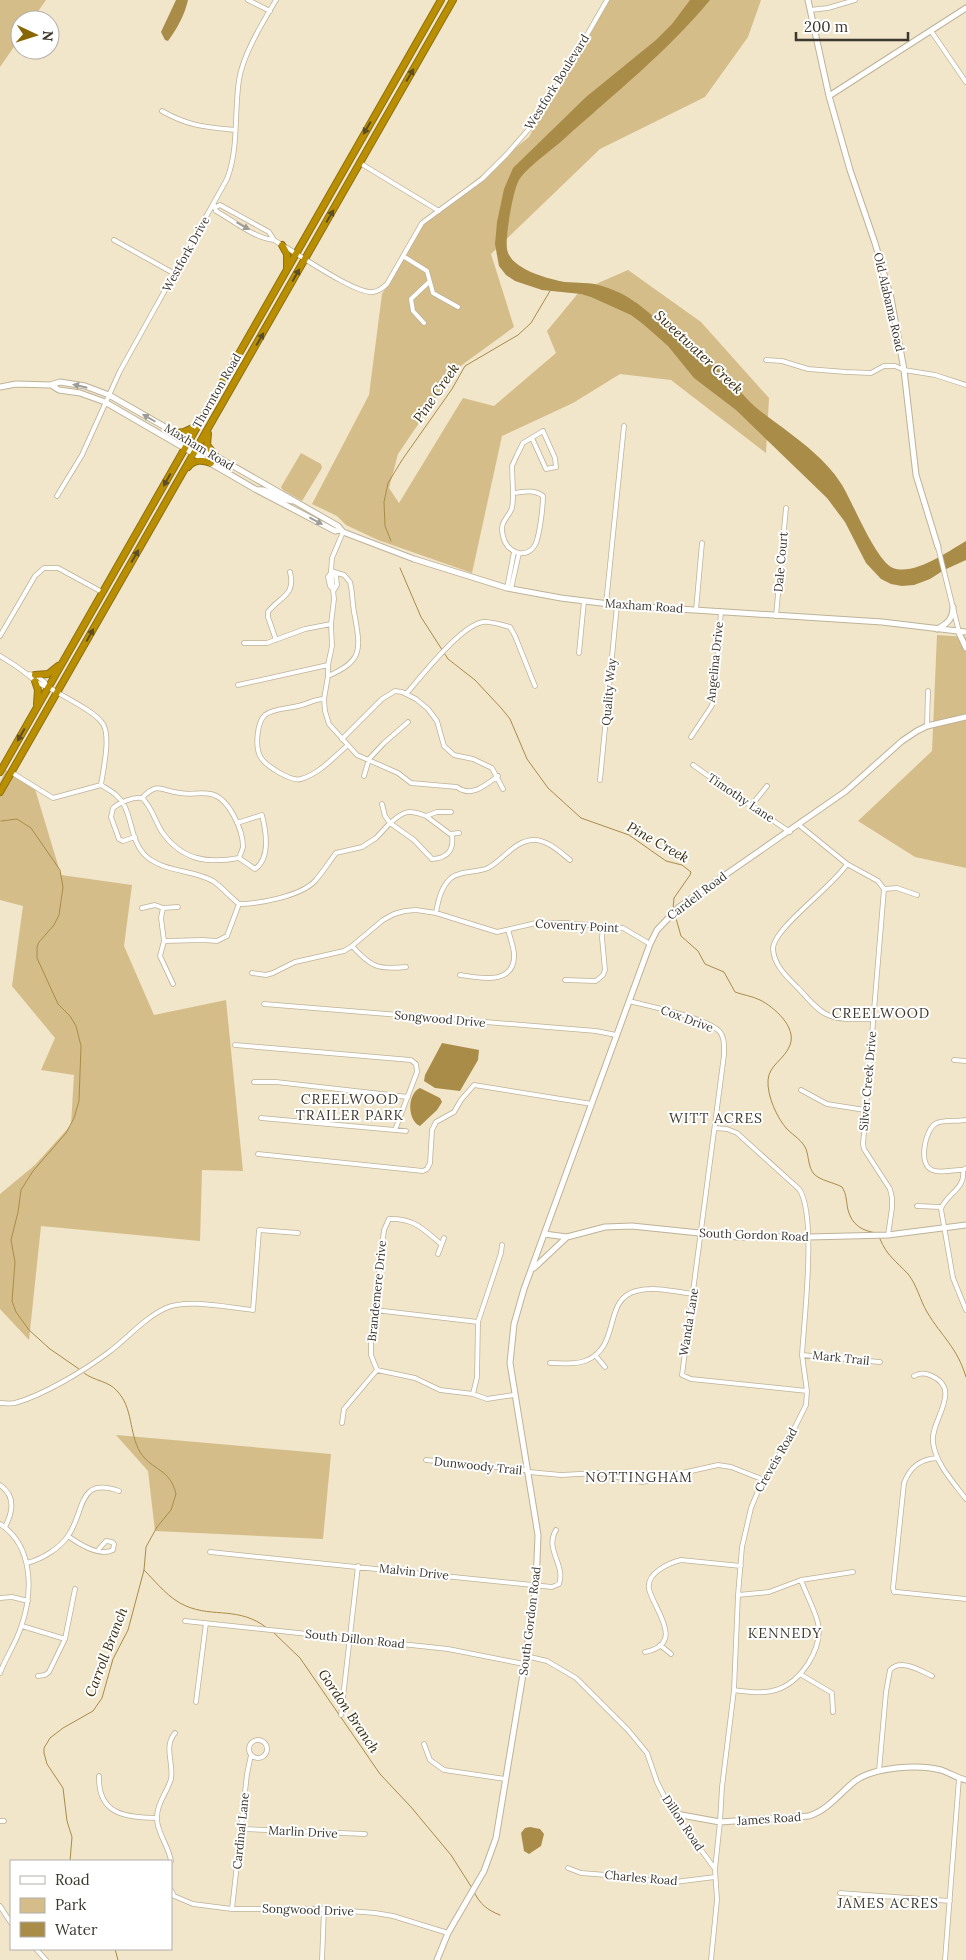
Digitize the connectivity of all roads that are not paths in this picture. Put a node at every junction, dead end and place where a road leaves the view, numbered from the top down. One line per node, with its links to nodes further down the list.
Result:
1 (248, 0): 10 (street)
2 (276, 0): 10 (street, Westfork Drive)
3 (441, 0): 22 (highway, Thornton Road, one-way to 22)
4 (453, 0): 16 (highway, Thornton Road, one-way to 4)
5 (607, 0): 18 (street, Westfork Boulevard)
6 (808, 0): 9 (street, Old Alabama Road)
7 (855, 0): 9 (street)
8 (966, 8): 11 (street)
9 (810, 10): 13 (street, Old Alabama Road)
10 (270, 11): 15 (street, Westfork Drive)
11 (931, 31): 12 (street); 13 (street)
12 (966, 81)
13 (829, 96): 31 (street, Old Alabama Road)
14 (162, 111): 15 (street)
15 (235, 130): 17 (street, Westfork Drive)
16 (360, 164): 18 (street); 24 (highway, Thornton Road, one-way to 16)
17 (215, 206): 20 (street, Westfork Boulevard); 20 (street, Westfork Boulevard, one-way to 20); 26 (street, Westfork Drive)
18 (439, 211): 23 (street, Westfork Boulevard)
19 (114, 240): 26 (street)
20 (274, 240): 21 (street, Westfork Boulevard)
21 (282, 245): 22 (street, Westfork Boulevard); 25 (highway)
22 (296, 253): 24 (street, Westfork Boulevard); 25 (highway, Thornton Road)
23 (403, 256): 24 (street, Westfork Boulevard); 27 (street)
24 (305, 258): 38 (highway, Thornton Road, one-way to 24)
25 (287, 270): 37 (highway, Thornton Road)
26 (175, 274): 35 (street, Westfork Drive)
27 (429, 282): 28 (street); 29 (street)
28 (458, 307)
29 (424, 323)
30 (766, 360): 31 (street)
31 (904, 370): 33 (street); 56 (street, Old Alabama Road)
32 (50, 385): 34 (street, Maxham Road); 35 (street, Maxham Road, one-way to 32); 36 (street, Maxham Road)
33 (966, 385)
34 (0, 387)
35 (109, 395): 36 (street, Westfork Drive); 40 (street, Maxham Road, one-way to 35)
36 (105, 402): 44 (street, Maxham Road); 51 (street, Westfork Drive)
37 (198, 425): 40 (highway); 42 (highway, Thornton Road)
38 (210, 426): 43 (highway, Thornton Road); 46 (highway)
39 (624, 426): 64 (street)
40 (176, 433): 42 (street, Maxham Road)
41 (532, 438): 41 (street); 50 (street)
42 (189, 441): 43 (street, Maxham Road); 44 (highway, Thornton Road)
43 (198, 446): 45 (highway, Thornton Road); 46 (street, Maxham Road)
44 (186, 448): 45 (street, Maxham Road); 62 (highway, Thornton Road, one-way to 62)
45 (194, 452): 47 (street, Maxham Road); 48 (highway, Thornton Road)
46 (216, 457): 52 (street, Maxham Road)
47 (211, 463): 48 (highway); 49 (street, Maxham Road)
48 (185, 469): 89 (highway, Thornton Road, one-way to 48)
49 (257, 490): 52 (street); 54 (street, Maxham Road, one-way to 54)
50 (513, 492): 57 (street); 57 (street)
51 (57, 496)
52 (294, 501): 54 (street, Maxham Road)
53 (786, 508): 69 (street, Dale Court)
54 (342, 531): 59 (street); 60 (street, Maxham Road)
55 (702, 543): 67 (street)
56 (938, 547): 66 (street, Old Alabama Road)
57 (516, 553): 60 (street)
58 (290, 572): 76 (street)
59 (331, 572): 61 (street); 61 (street); 83 (street)
60 (509, 589): 63 (street, Maxham Road)
61 (334, 590): 70 (street)
62 (102, 592): 74 (street); 81 (highway, Thornton Road)
63 (584, 601): 64 (street, Maxham Road); 79 (street)
64 (606, 604): 65 (street, Maxham Road)
65 (617, 605): 67 (street, Maxham Road); 105 (street, Quality Way)
66 (953, 608): 71 (street); 73 (street, Old Alabama Road)
67 (696, 610): 68 (street, Maxham Road)
68 (721, 612): 69 (street, Maxham Road); 96 (street, Angelina Drive)
69 (776, 616): 71 (street, Maxham Road)
70 (331, 624): 76 (street); 82 (street)
71 (936, 630): 73 (street, Maxham Road)
72 (966, 632): 73 (street, Maxham Road)
73 (959, 633): 75 (street, Maxham Road); 78 (street)
74 (0, 636)
75 (966, 636)
76 (276, 640): 77 (street)
77 (244, 643)
78 (966, 648)
79 (579, 652)
80 (0, 656): 84 (street)
81 (64, 660): 84 (highway); 87 (highway, Thornton Road)
82 (328, 665): 83 (street); 85 (street)
83 (328, 676): 91 (street)
84 (32, 677): 87 (street); 92 (highway)
85 (238, 684)
86 (535, 686): 90 (street)
87 (48, 687): 89 (street); 92 (highway, Thornton Road)
88 (928, 691): 95 (street)
89 (57, 693): 102 (highway, Thornton Road); 106 (street)
90 (406, 694): 97 (street); 104 (street)
91 (324, 699): 97 (street); 98 (street)
92 (35, 711): 101 (highway, Thornton Road, one-way to 101)
93 (966, 717): 95 (street, Cardell Road)
94 (408, 722): 99 (street)
95 (927, 726): 118 (street, Cardell Road)
96 (691, 737)
97 (342, 739): 98 (street)
98 (348, 745): 99 (street)
99 (369, 759): 103 (street); 104 (street)
100 (693, 765): 113 (street, Timothy Lane)
101 (0, 772)
102 (11, 772): 106 (street); 109 (highway, Thornton Road)
103 (364, 776)
104 (498, 776): 108 (street)
105 (600, 780)
106 (101, 785): 111 (street)
107 (767, 786): 113 (street)
108 (504, 789)
109 (0, 792)
110 (142, 798): 111 (street); 116 (street); 123 (street)
111 (123, 803): 122 (street); 122 (street)
112 (382, 804): 117 (street)
113 (751, 806): 119 (street, Timothy Lane)
114 (451, 812): 115 (street)
115 (426, 816): 117 (street); 121 (street)
116 (237, 823): 123 (street); 123 (street)
117 (390, 823): 121 (street); 128 (street)
118 (799, 825): 119 (street, Cardell Road); 125 (street)
119 (790, 832): 136 (street, Cardell Road)
120 (459, 833): 121 (street)
121 (452, 835)
122 (135, 837): 128 (street)
123 (239, 858)
124 (570, 860): 132 (street)
125 (847, 864): 126 (street); 145 (street)
126 (884, 888): 127 (street); 145 (street, Silver Creek Drive)
127 (917, 895)
128 (239, 904): 135 (street)
129 (178, 907): 131 (street)
130 (142, 908): 131 (street)
131 (163, 908): 135 (street)
132 (436, 913): 134 (street, Coventry Point); 137 (street, Coventry Point)
133 (603, 926): 134 (street, Coventry Point); 136 (street, Coventry Point); 141 (street)
134 (508, 930): 140 (street)
135 (164, 942): 142 (street)
136 (650, 944): 143 (street, Cardell Road)
137 (352, 946): 138 (street); 139 (street, Coventry Point)
138 (406, 967)
139 (252, 973)
140 (460, 975)
141 (566, 980)
142 (173, 984)
143 (629, 1002): 146 (street, Cardell Road); 157 (street, Cox Drive)
144 (264, 1004): 146 (street, Songwood Drive)
145 (874, 1019): 154 (street, Silver Creek Drive)
146 (616, 1035): 153 (street, Cardell Road)
147 (235, 1045): 152 (street)
148 (954, 1060): 149 (street)
149 (966, 1061)
150 (254, 1082): 152 (street)
151 (801, 1090): 154 (street)
152 (408, 1096): 158 (street)
153 (592, 1104): 160 (street); 167 (street, Cardell Road)
154 (865, 1110): 169 (street, Silver Creek Drive)
155 (260, 1118): 158 (street)
156 (966, 1120): 161 (street)
157 (715, 1128): 168 (street, Cox Drive); 171 (street, Creveis Road)
158 (395, 1130): 159 (street)
159 (406, 1131)
160 (258, 1154)
161 (965, 1169): 163 (street)
162 (917, 1206): 163 (street)
163 (941, 1207): 165 (street)
164 (966, 1225): 165 (street, South Gordon Road)
165 (944, 1229): 169 (street, South Gordon Road); 179 (street)
166 (298, 1233): 191 (street)
167 (544, 1234): 170 (street, South Gordon Road); 176 (street, Cardell Road)
168 (701, 1234): 170 (street, South Gordon Road); 171 (street, South Gordon Road); 177 (street, Wanda Lane)
169 (888, 1235): 171 (street, South Gordon Road)
170 (567, 1237): 176 (street)
171 (809, 1237): 182 (street, Creveis Road)
172 (444, 1238): 173 (street)
173 (440, 1244): 175 (street); 178 (street, Brandemere Drive)
174 (502, 1245): 180 (street)
175 (438, 1254)
176 (532, 1271): 190 (street, South Gordon Road)
177 (694, 1294): 181 (street); 188 (street, Wanda Lane)
178 (375, 1310): 180 (street); 186 (street, Brandemere Drive)
179 (966, 1310)
180 (478, 1322): 189 (street)
181 (595, 1355): 184 (street); 185 (street)
182 (802, 1355): 183 (street, Mark Trail); 188 (street, Creveis Road)
183 (880, 1362)
184 (550, 1363)
185 (605, 1367)
186 (377, 1370): 189 (street); 192 (street)
187 (914, 1376): 193 (street)
188 (807, 1391): 196 (street, Creveis Road)
189 (472, 1394): 190 (street)
190 (514, 1395): 195 (street, South Gordon Road)
191 (0, 1403)
192 (342, 1423)
193 (937, 1458): 199 (street); 215 (street)
194 (426, 1460): 195 (street, Dunwoody Trail)
195 (529, 1472): 196 (street, Dunwoody Trail); 211 (street, South Gordon Road)
196 (764, 1480): 208 (street, Creveis Road)
197 (0, 1485): 201 (street)
198 (119, 1491): 203 (street)
199 (966, 1499)
200 (0, 1524): 201 (street)
201 (5, 1527): 206 (street)
202 (556, 1530): 211 (street, Malvin Drive)
203 (68, 1536): 204 (street); 206 (street)
204 (98, 1550)
205 (210, 1552): 207 (street, Malvin Drive)
206 (27, 1563): 216 (street)
207 (358, 1566): 211 (street, Malvin Drive); 220 (street)
208 (741, 1566): 213 (street, Creveis Road); 222 (street)
209 (853, 1572): 210 (street)
210 (801, 1580): 213 (street); 228 (street)
211 (536, 1586): 225 (street, South Gordon Road)
212 (75, 1589): 221 (street)
213 (738, 1595): 231 (street, Creveis Road)
214 (0, 1598): 216 (street)
215 (966, 1600)
216 (28, 1601): 219 (street)
217 (185, 1621): 218 (street, South Dillon Road)
218 (206, 1623): 220 (street, South Dillon Road); 232 (street)
219 (22, 1626): 221 (street); 227 (street)
220 (350, 1638): 226 (street, South Dillon Road); 234 (street)
221 (65, 1639): 229 (street)
222 (660, 1645): 223 (street); 224 (street)
223 (645, 1652)
224 (672, 1654)
225 (526, 1656): 226 (street, South Gordon Road); 243 (street, Dillon Road)
226 (524, 1664): 241 (street, South Gordon Road)
227 (0, 1673)
228 (800, 1674): 231 (street); 233 (street)
229 (38, 1676)
230 (932, 1676): 238 (street)
231 (734, 1690): 245 (street, Creveis Road)
232 (196, 1702)
233 (833, 1712)
234 (341, 1715)
235 (175, 1733): 244 (street)
236 (424, 1744): 241 (street)
237 (251, 1755): 237 (street); 246 (street, Cardinal Lane)
238 (879, 1771): 240 (street, James Road); 245 (street, James Road)
239 (99, 1776): 244 (street)
240 (959, 1778): 242 (street, James Road); 254 (street)
241 (506, 1780): 261 (street, South Gordon Road)
242 (966, 1780)
243 (676, 1814): 245 (street, James Road); 250 (street, Dillon Road)
244 (157, 1818): 248 (street)
245 (720, 1822): 250 (street, Creveis Road)
246 (242, 1829): 247 (street, Marlin Drive); 256 (street, Cardinal Lane)
247 (364, 1834)
248 (171, 1860)
249 (568, 1868): 251 (street, Charles Road)
250 (714, 1869): 251 (street, Dillon Road)
251 (715, 1877): 266 (street, Dillon Road)
252 (172, 1892): 256 (street, Songwood Drive)
253 (840, 1893): 254 (street)
254 (950, 1901): 267 (street)
255 (0, 1906): 259 (street)
256 (232, 1908): 257 (street, Songwood Drive)
257 (324, 1909): 261 (street, Songwood Drive); 264 (street)
258 (10, 1911): 259 (street)
259 (6, 1915): 260 (street)
260 (10, 1921)
261 (448, 1933): 265 (street, South Gordon Road)
262 (37, 1950): 263 (street)
263 (46, 1960)
264 (322, 1960)
265 (437, 1960)
266 (711, 1960)
267 (945, 1960)

